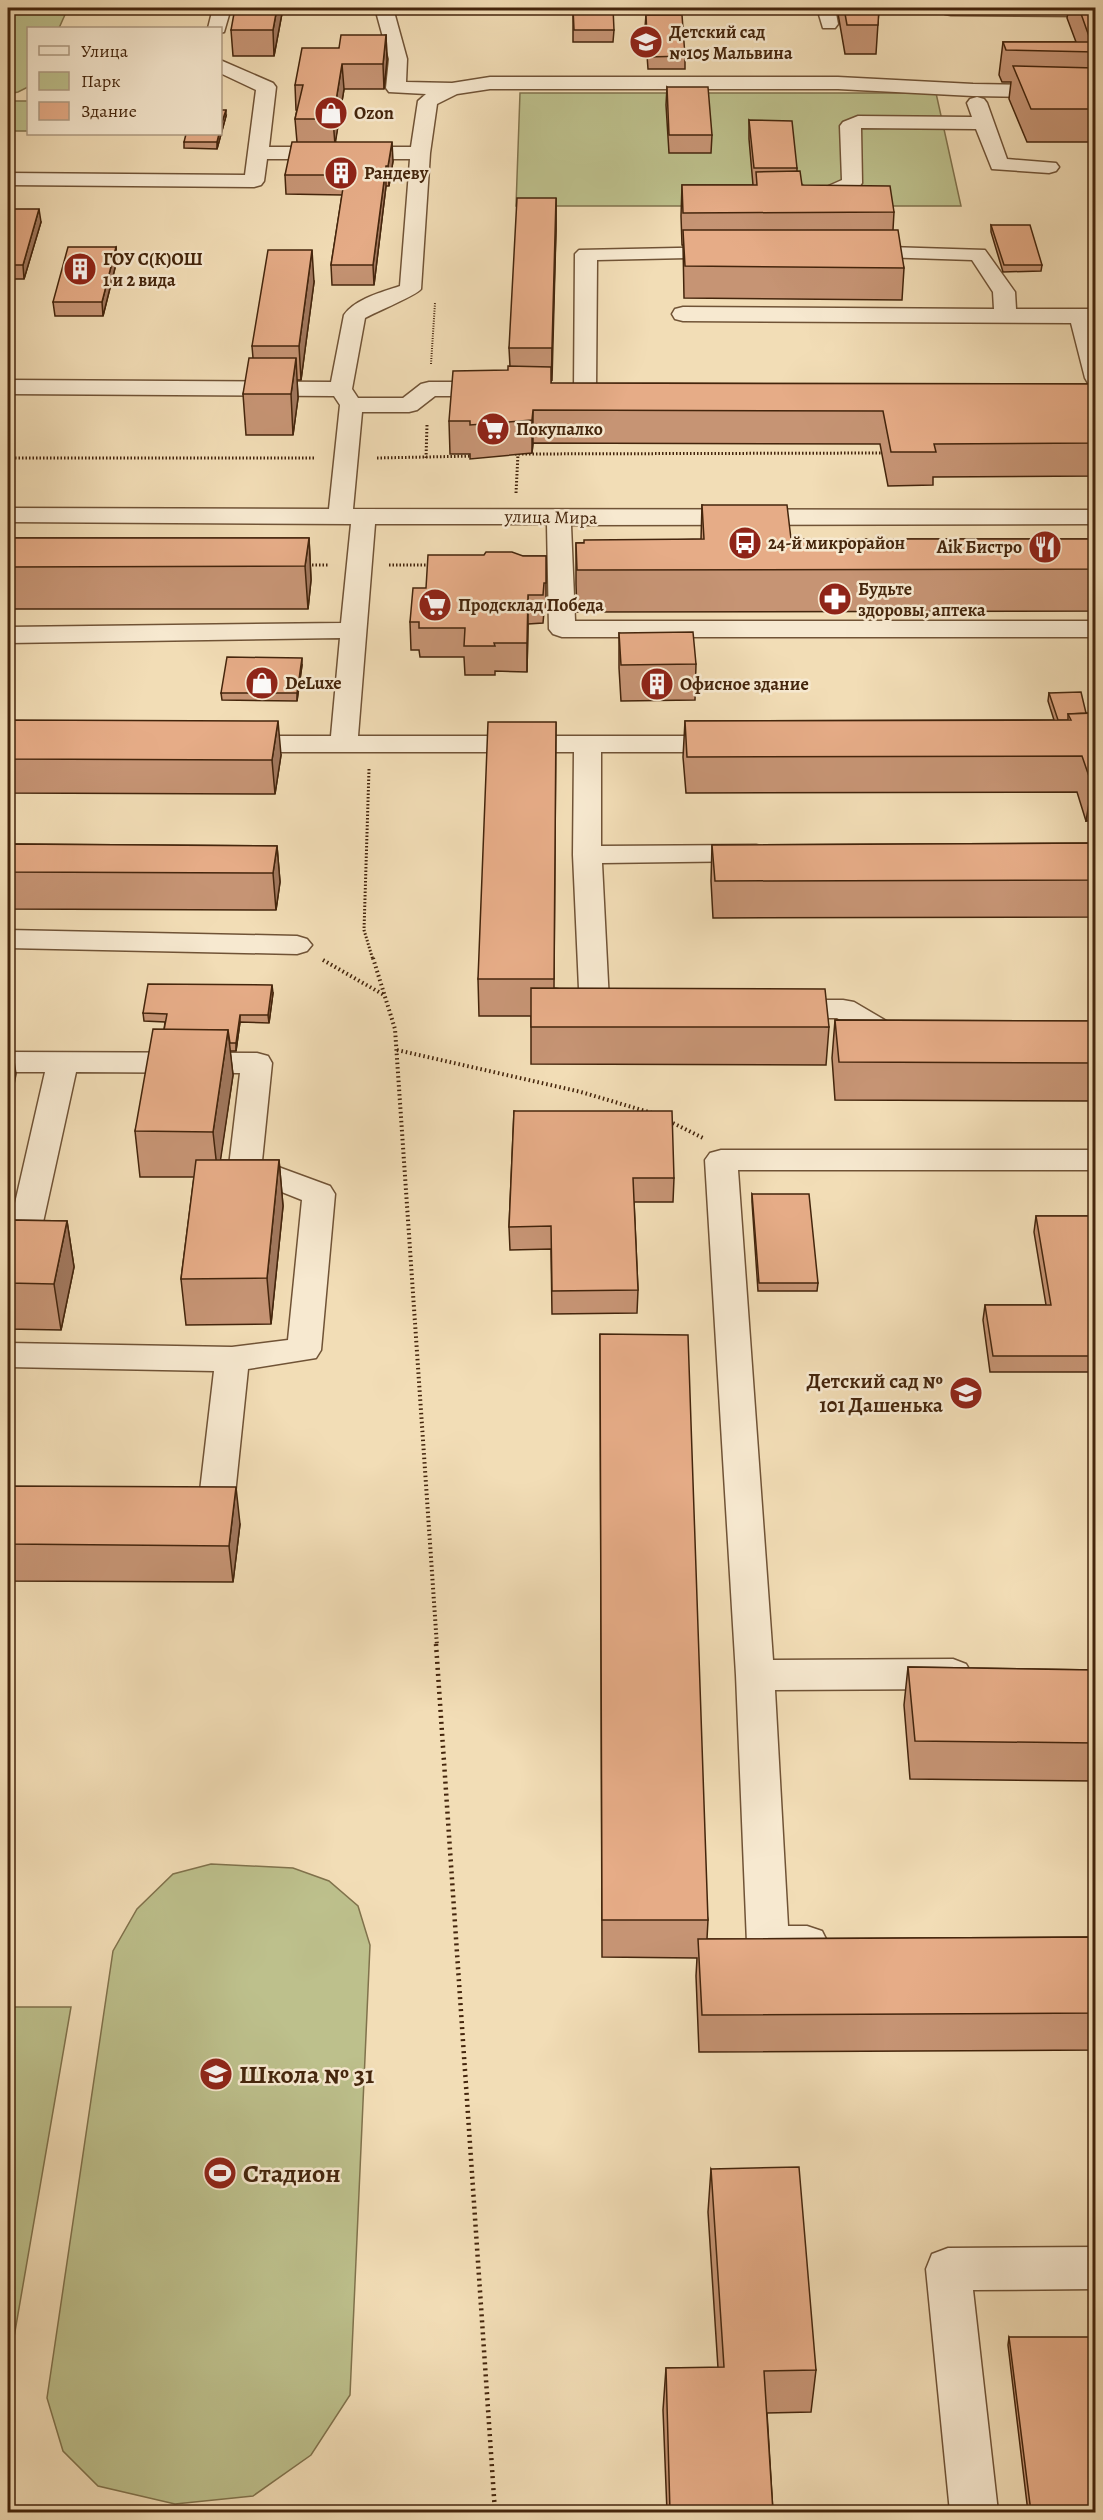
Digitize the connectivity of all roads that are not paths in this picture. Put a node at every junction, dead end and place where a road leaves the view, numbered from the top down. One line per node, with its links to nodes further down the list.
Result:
1 (222, 8): 5 (street)
2 (384, 8): 7 (street)
3 (951, 8): 4 (street)
4 (1082, 8)
5 (217, 27)
6 (222, 67): 11 (street)
7 (452, 89): 8 (street); 12 (street)
8 (973, 90): 9 (street); 10 (street)
9 (1095, 92)
10 (984, 123): 13 (street); 15 (street)
11 (258, 153): 12 (street); 14 (street)
12 (420, 153): 25 (street)
13 (1049, 167)
14 (8, 179)
15 (782, 194)
16 (832, 252): 19 (street)
17 (750, 253): 24 (street)
18 (683, 314): 19 (street)
19 (1005, 316): 20 (street)
20 (1088, 316): 23 (street)
21 (8, 387): 25 (street)
22 (518, 390): 25 (street)
23 (1092, 390)
24 (609, 391)
25 (346, 397): 27 (street)
26 (8, 515): 27 (street, улица Мира)
27 (352, 516): 29 (street, улица Мира); 31 (street)
28 (1095, 517): 29 (street, улица Мира)
29 (558, 518): 30 (street)
30 (1095, 629)
31 (353, 630): 32 (street); 35 (street)
32 (8, 634)
33 (753, 743): 36 (street)
34 (216, 744): 35 (street)
35 (357, 744): 36 (street)
36 (588, 745): 38 (street)
37 (776, 852): 38 (street)
38 (587, 855): 42 (street)
39 (8, 939): 40 (street)
40 (297, 945)
41 (760, 1010): 43 (street)
42 (642, 1011)
43 (930, 1031)
44 (8, 1062): 45 (street)
45 (63, 1062): 47 (street); 49 (street)
46 (1095, 1160): 52 (street)
47 (8, 1236)
48 (8, 1355): 49 (street)
49 (232, 1359): 50 (street)
50 (158, 1504)
51 (990, 1674): 52 (street)
52 (754, 1675): 53 (street)
53 (838, 1943)
54 (1095, 2268): 55 (street)
55 (974, 2512)

